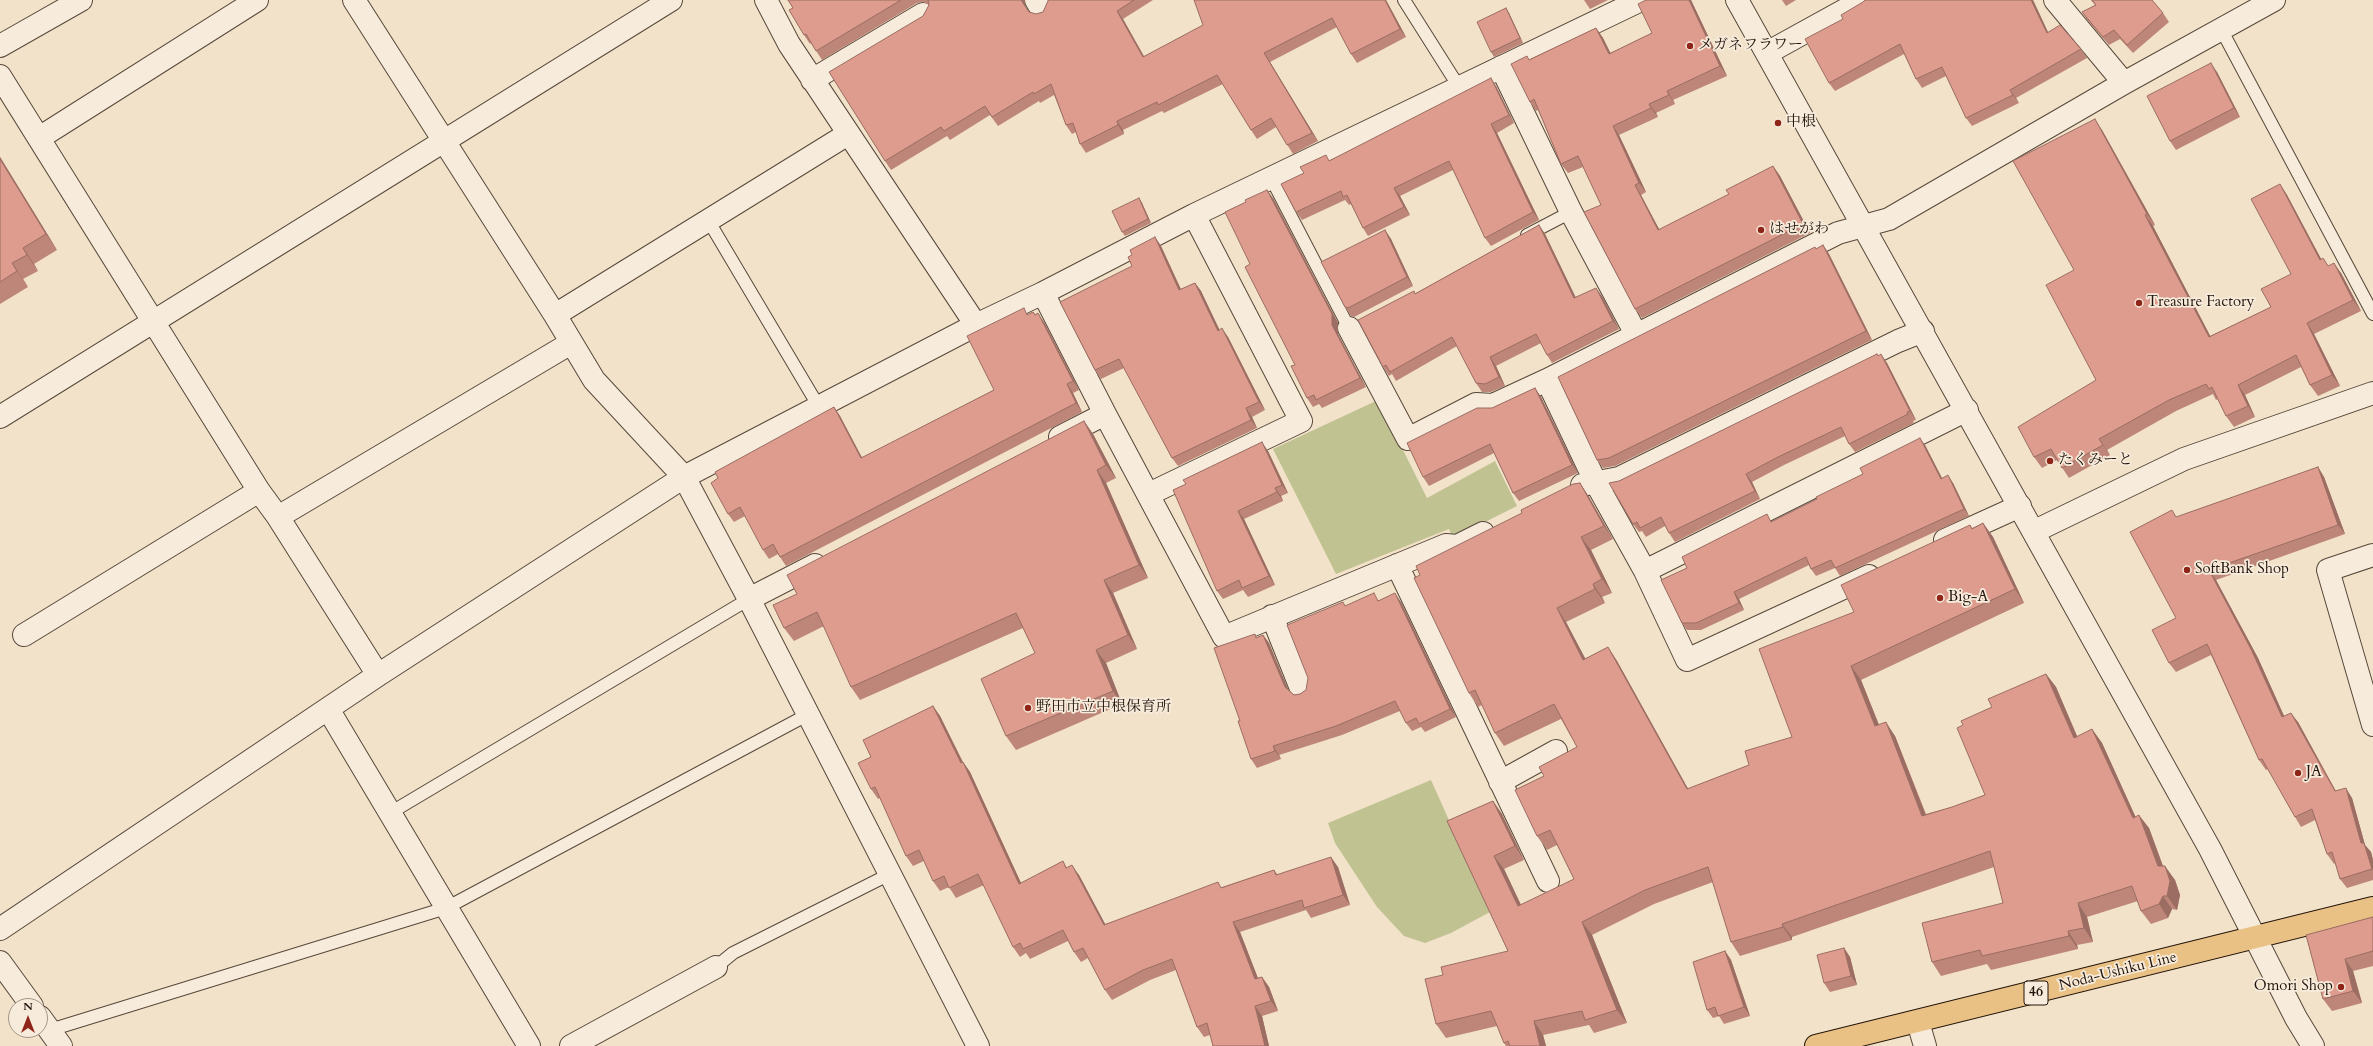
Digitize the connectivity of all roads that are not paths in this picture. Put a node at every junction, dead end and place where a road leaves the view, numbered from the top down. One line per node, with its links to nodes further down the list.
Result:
1 (81, 0): 14 (street)
2 (257, 0): 22 (street)
3 (354, 0): 23 (street)
4 (671, 0): 23 (street)
5 (766, 0): 18 (street)
6 (1404, 0): 20 (lane)
7 (1641, 0): 16 (street)
8 (1737, 0): 15 (street)
9 (1863, 0): 15 (street)
10 (2054, 0): 19 (street)
11 (2274, 0): 13 (street)
12 (923, 14): 18 (street)
13 (2221, 29): 19 (street); 31 (lane)
14 (0, 46)
15 (1767, 53): 28 (street)
16 (1501, 67): 20 (street); 25 (street)
17 (0, 76): 22 (street)
18 (812, 80): 21 (street)
19 (2124, 83): 28 (street)
20 (1459, 86): 24 (street)
21 (848, 134): 27 (street); 34 (street)
22 (39, 138): 33 (street)
23 (444, 141): 32 (street); 33 (street)
24 (1271, 178): 26 (street); 35 (lane)
25 (1571, 212): 29 (lane); 37 (street)
26 (1194, 215): 30 (street); 50 (street)
27 (708, 220): 32 (street); 41 (lane)
28 (1862, 226): 36 (street); 37 (street)
29 (1516, 241)
30 (1043, 293): 34 (street); 43 (street)
31 (2373, 314)
32 (555, 315): 38 (street)
33 (153, 322): 44 (street); 48 (street)
34 (976, 325): 41 (street)
35 (1356, 325): 39 (street)
36 (1923, 331): 42 (street); 47 (street)
37 (1636, 334): 39 (street)
38 (571, 343): 46 (street); 52 (street)
39 (1547, 380): 47 (street)
40 (2373, 393): 54 (street)
41 (819, 406): 46 (street)
42 (1967, 410): 51 (street); 60 (street)
43 (1105, 414): 45 (street); 50 (street)
44 (0, 417)
45 (1042, 447)
46 (684, 477): 61 (street); 64 (street)
47 (1596, 482): 49 (street); 60 (street)
48 (259, 491): 52 (street); 63 (street)
49 (1564, 493)
50 (1149, 494): 62 (street)
51 (2020, 506): 54 (street); 55 (street)
52 (278, 517): 64 (street)
53 (1500, 525): 58 (street)
54 (2035, 531): 77 (street)
55 (1929, 548)
56 (833, 555): 61 (street)
57 (2373, 555): 68 (street)
58 (1397, 565): 62 (street); 70 (street)
59 (1886, 567): 60 (street)
60 (1645, 571)
61 (749, 599): 67 (street); 71 (lane)
62 (1272, 616): 65 (street)
63 (24, 635)
64 (378, 675): 66 (street)
65 (1302, 691)
66 (328, 709): 71 (street); 76 (street)
67 (807, 715): 72 (street); 74 (lane)
68 (2373, 725)
69 (1556, 751): 70 (street)
70 (1500, 782): 73 (street)
71 (390, 813): 74 (street)
72 (890, 874): 79 (lane); 85 (street)
73 (1548, 881)
74 (446, 908): 82 (lane); 83 (street)
75 (2373, 908): 77 (main road, Noda-Ushiku Line / 46)
76 (0, 929)
77 (2255, 938): 81 (main road, Noda-Ushiku Line / 46); 88 (street)
78 (0, 962): 80 (street)
79 (716, 967): 84 (street)
80 (26, 998)
81 (1918, 1022): 86 (main road, Noda-Ushiku Line / 46); 87 (street)
82 (50, 1031)
83 (529, 1046)
84 (571, 1046)
85 (978, 1046)
86 (1816, 1046)
87 (1925, 1046)
88 (2313, 1046)

